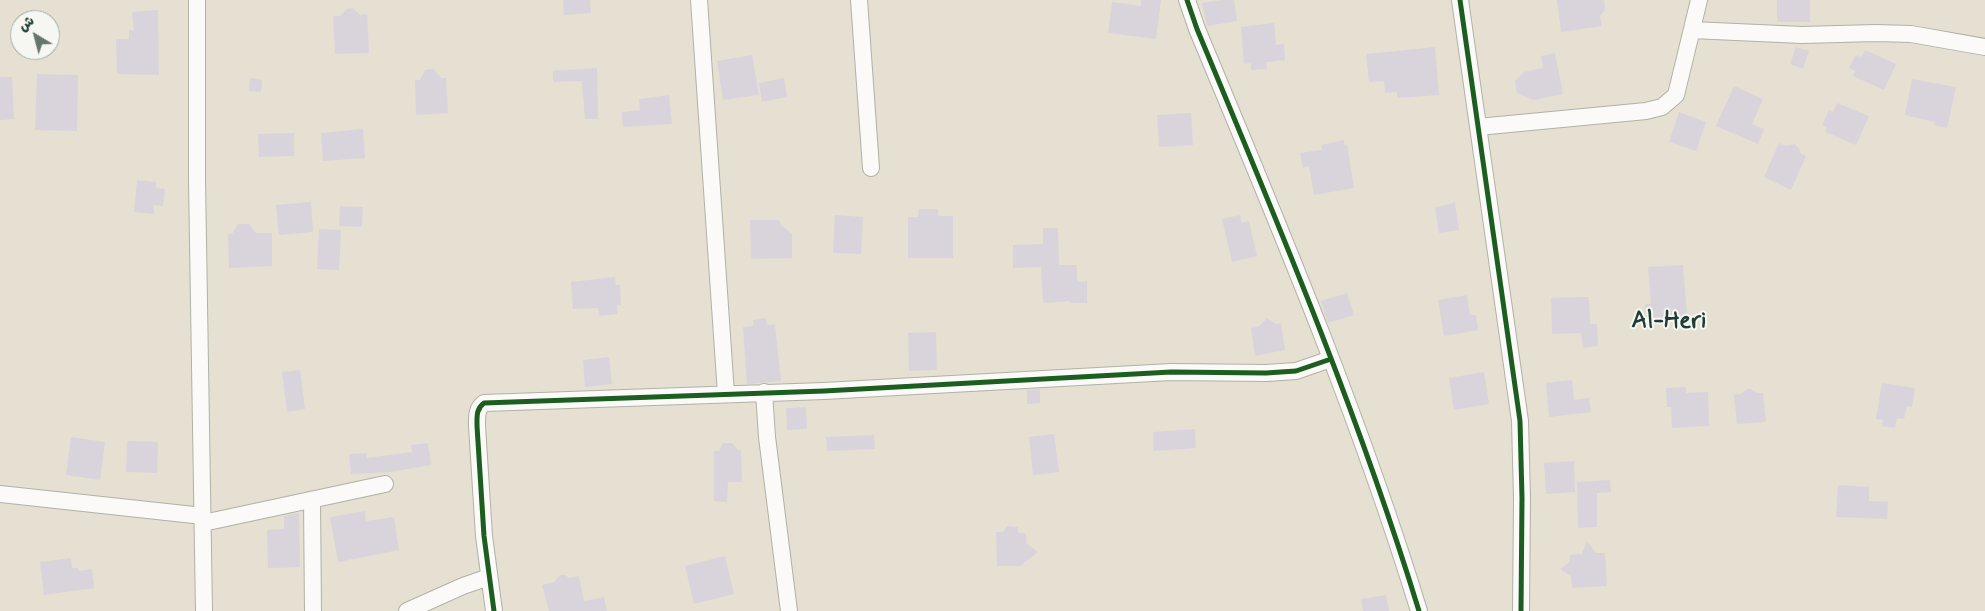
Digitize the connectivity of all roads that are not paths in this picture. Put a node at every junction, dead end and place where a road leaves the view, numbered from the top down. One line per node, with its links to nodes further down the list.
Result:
1 (196, 0): 17 (street)
2 (699, 0): 13 (street)
3 (859, 0): 10 (street)
4 (1187, 0): 11 (street)
5 (1460, 0): 9 (street)
6 (1699, 0): 7 (street)
7 (1692, 30): 8 (street); 9 (street)
8 (1985, 47)
9 (1478, 127): 25 (street)
10 (871, 168)
11 (1331, 359): 12 (street); 24 (street)
12 (764, 392): 13 (street); 23 (street)
13 (726, 394): 18 (street)
14 (385, 484): 16 (street)
15 (0, 494): 17 (street)
16 (312, 500): 17 (street); 20 (street)
17 (203, 519): 19 (street)
18 (490, 577): 21 (street); 22 (street)
19 (204, 611)
20 (313, 611)
21 (407, 611)
22 (494, 611)
23 (789, 611)
24 (1420, 611)
25 (1521, 611)

